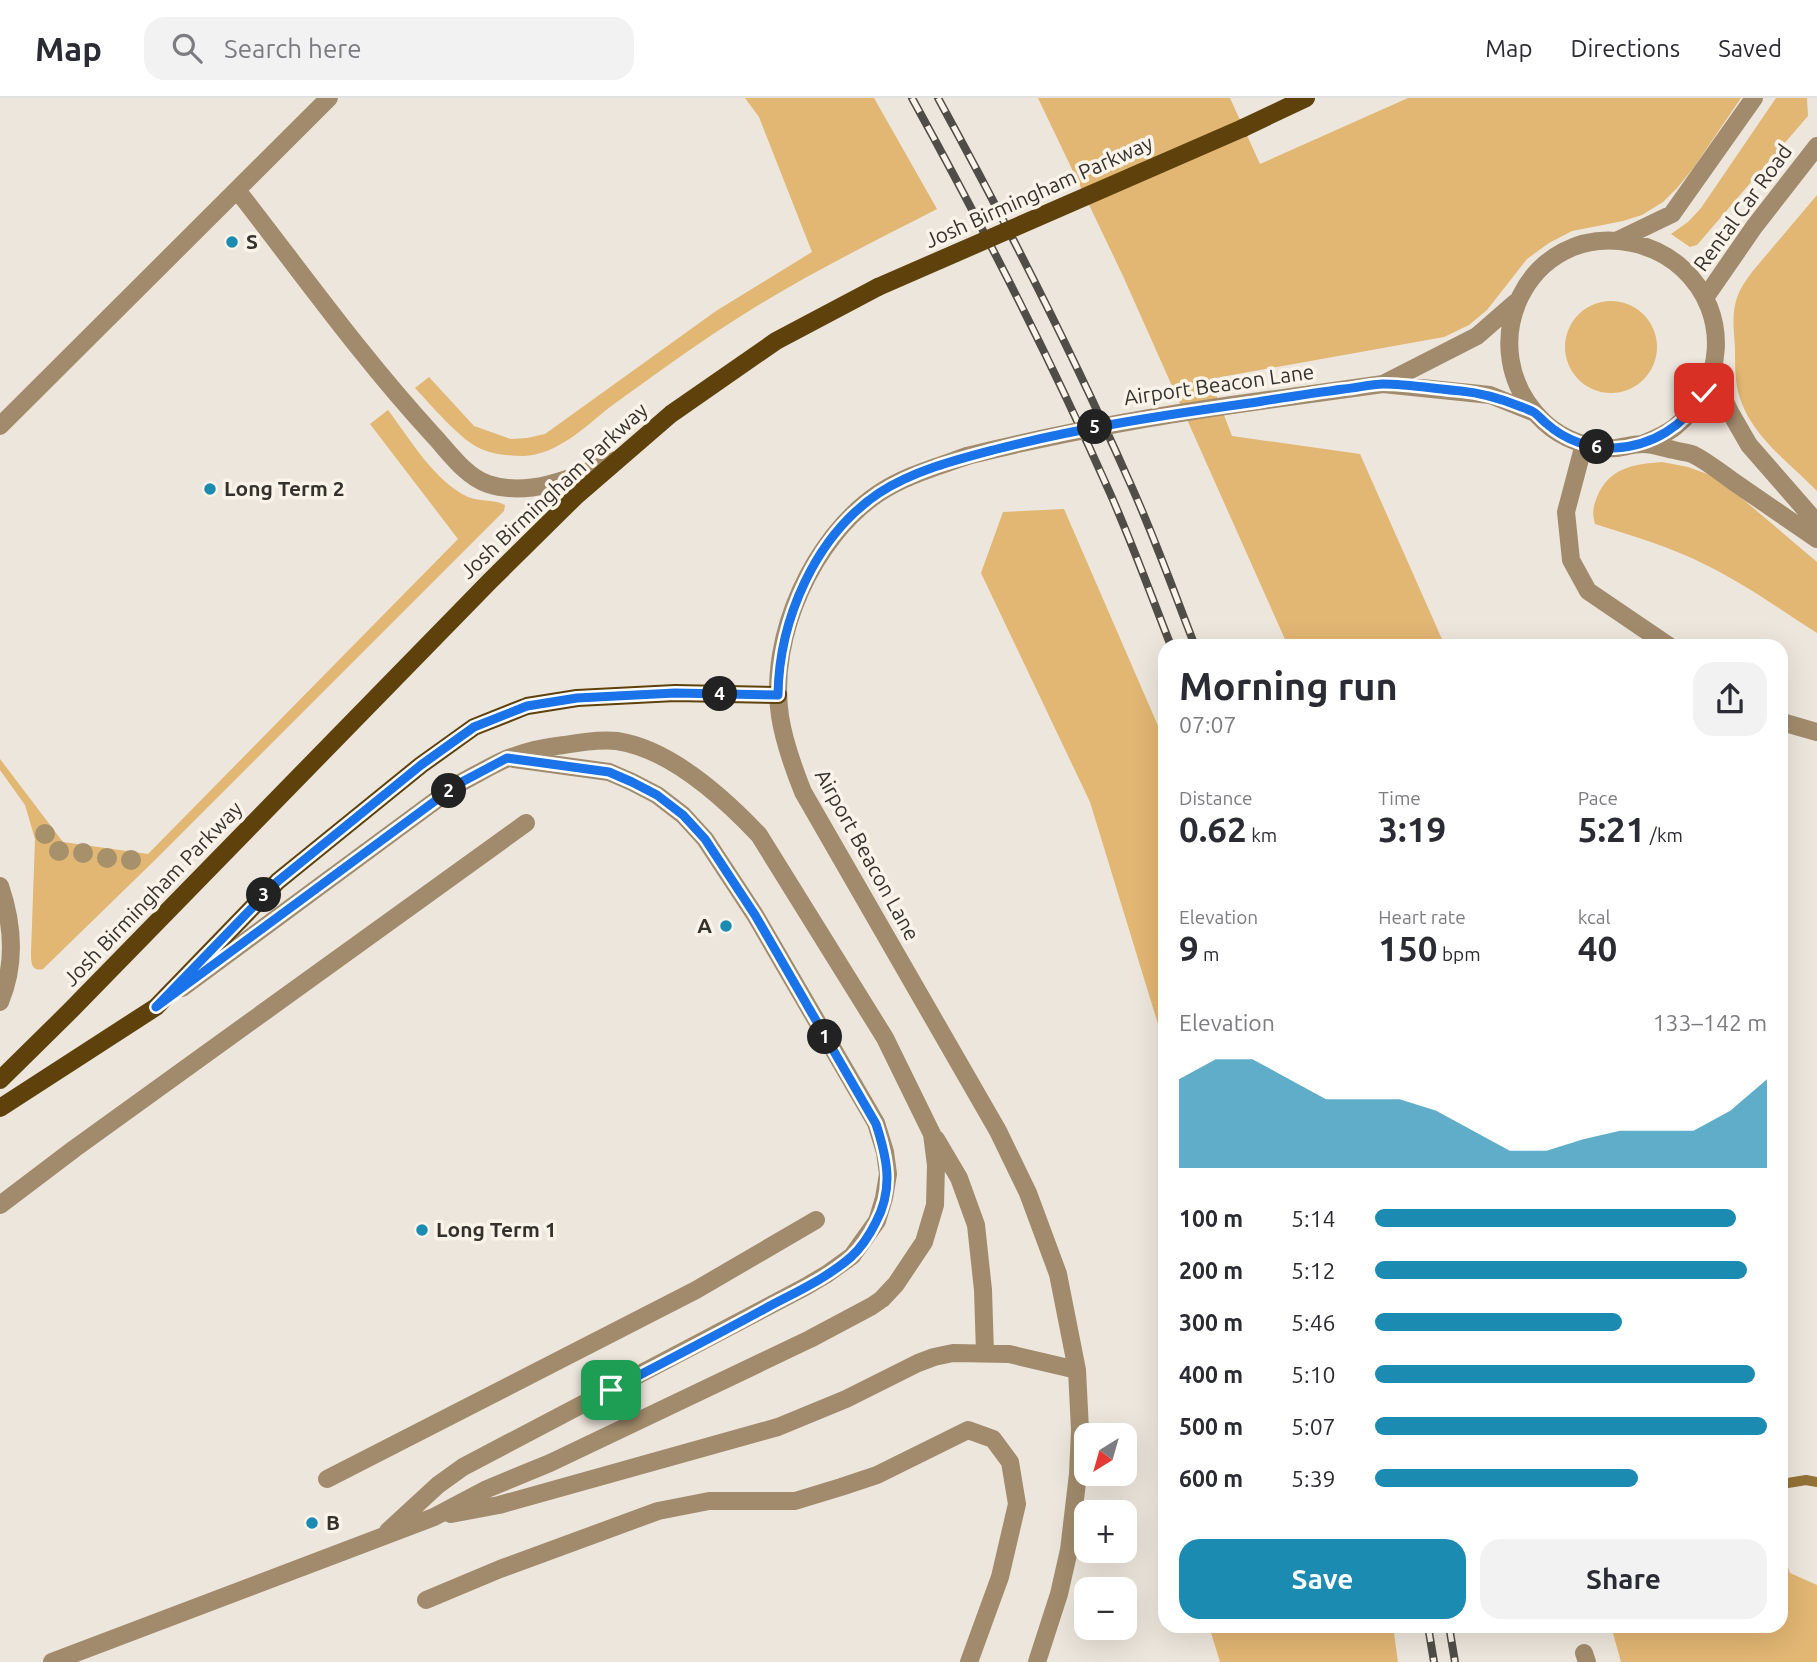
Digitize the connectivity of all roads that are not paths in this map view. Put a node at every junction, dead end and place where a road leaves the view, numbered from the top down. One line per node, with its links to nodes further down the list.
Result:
1 (329, 98): 5 (street)
2 (1306, 98): 15 (main road, Josh Birmingham Parkway, bridge)
3 (1754, 98): 6 (street)
4 (1817, 146): 7 (street, Rental Car Road)
5 (237, 190): 12 (street); 15 (street)
6 (1618, 240): 7 (street); 8 (street)
7 (1705, 298): 9 (street)
8 (1518, 300): 10 (street, Airport Beacon Lane); 11 (street)
9 (1712, 374): 14 (street); 16 (street)
10 (1383, 384): 11 (street, Airport Beacon Lane); 19 (street, Airport Beacon Lane, bridge)
11 (1535, 412): 13 (street)
12 (0, 426)
13 (1584, 444): 14 (street); 18 (street)
14 (1642, 444): 17 (street)
15 (620, 458): 27 (main road, Josh Birmingham Parkway)
16 (1817, 523)
17 (1817, 539)
18 (1658, 639)
19 (778, 695): 26 (main road); 33 (street, Airport Beacon Lane)
20 (1788, 724): 21 (street)
21 (1817, 733)
22 (507, 758): 26 (street); 29 (street); 36 (street)
23 (526, 823): 30 (street)
24 (0, 886): 25 (street)
25 (0, 1002)
26 (156, 1007): 28 (main road)
27 (0, 1080)
28 (0, 1108)
29 (932, 1134): 32 (street); 35 (street)
30 (0, 1205)
31 (816, 1220): 34 (street)
32 (985, 1353): 33 (street); 35 (street)
33 (1077, 1370): 40 (street, Airport Beacon Lane)
34 (327, 1479)
35 (434, 1517): 36 (street)
36 (382, 1537): 38 (street)
37 (426, 1600): 39 (street)
38 (52, 1662)
39 (969, 1662)
40 (1037, 1662)

